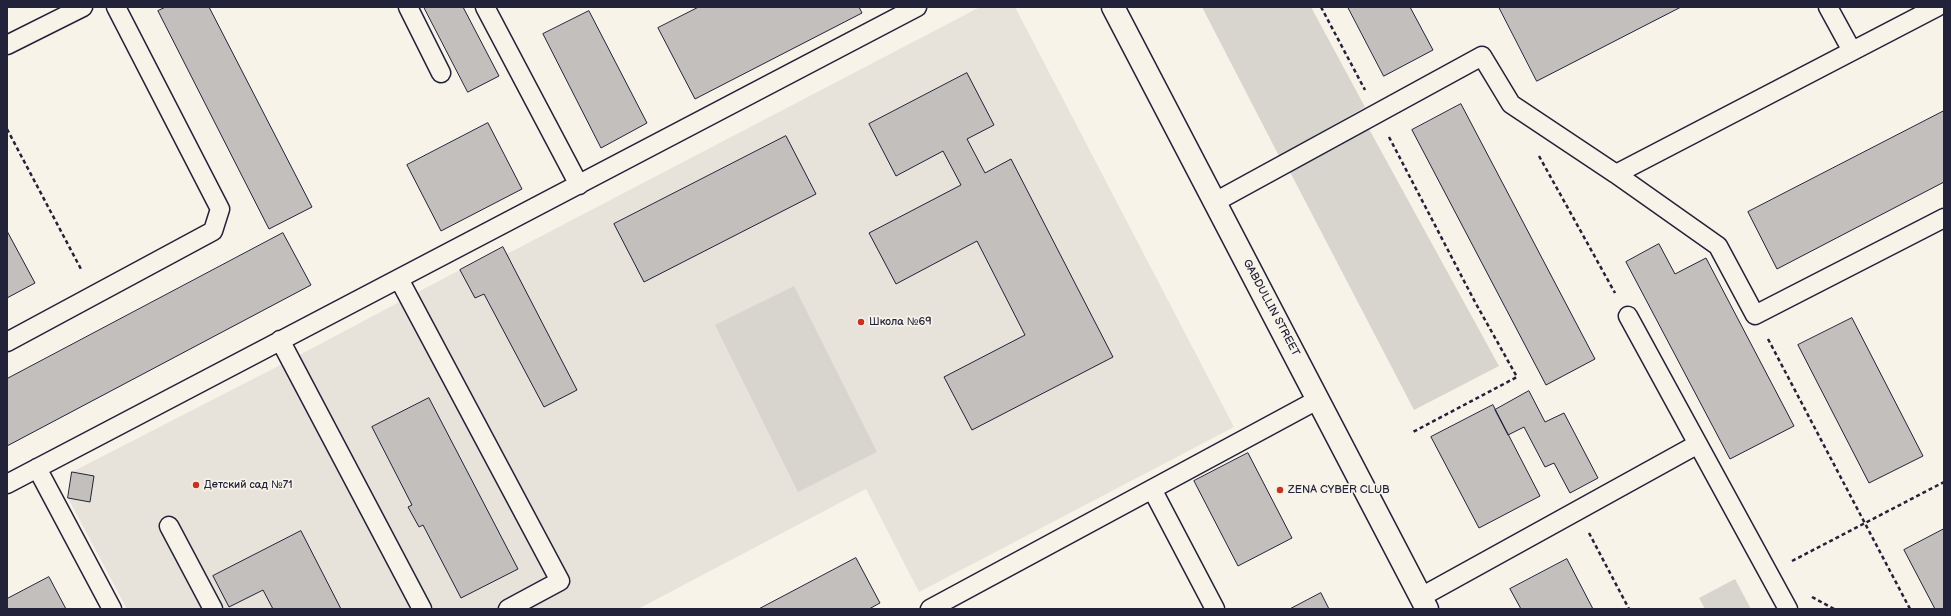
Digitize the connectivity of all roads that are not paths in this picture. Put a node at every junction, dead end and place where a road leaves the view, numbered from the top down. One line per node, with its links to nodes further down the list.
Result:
1 (83, 7): 10 (lane)
2 (116, 7): 20 (lane)
3 (408, 7): 12 (lane)
4 (485, 7): 14 (lane)
5 (917, 7): 9 (lane)
6 (1113, 7): 15 (street, GABDULLIN STREET)
7 (1828, 7): 11 (lane)
8 (1937, 7): 11 (lane)
9 (896, 12): 14 (lane)
10 (7, 45)
11 (1852, 51): 13 (lane)
12 (441, 73)
13 (1616, 174): 15 (lane); 16 (lane)
14 (579, 185): 17 (lane)
15 (1215, 202): 21 (street, GABDULLIN STREET)
16 (1944, 218)
17 (400, 279): 19 (lane); 31 (lane)
18 (1628, 316): 22 (lane)
19 (280, 340): 23 (lane); 30 (lane)
20 (7, 342)
21 (1319, 400): 25 (lane); 27 (street, GABDULLIN STREET)
22 (1698, 444): 27 (lane); 34 (lane)
23 (37, 468): 24 (lane); 28 (lane)
24 (7, 484)
25 (1152, 489): 32 (lane); 33 (lane)
26 (169, 526): 29 (lane)
27 (1424, 603)
28 (112, 609)
29 (213, 609)
30 (422, 609)
31 (508, 609)
32 (930, 609)
33 (1215, 609)
34 (1788, 609)

